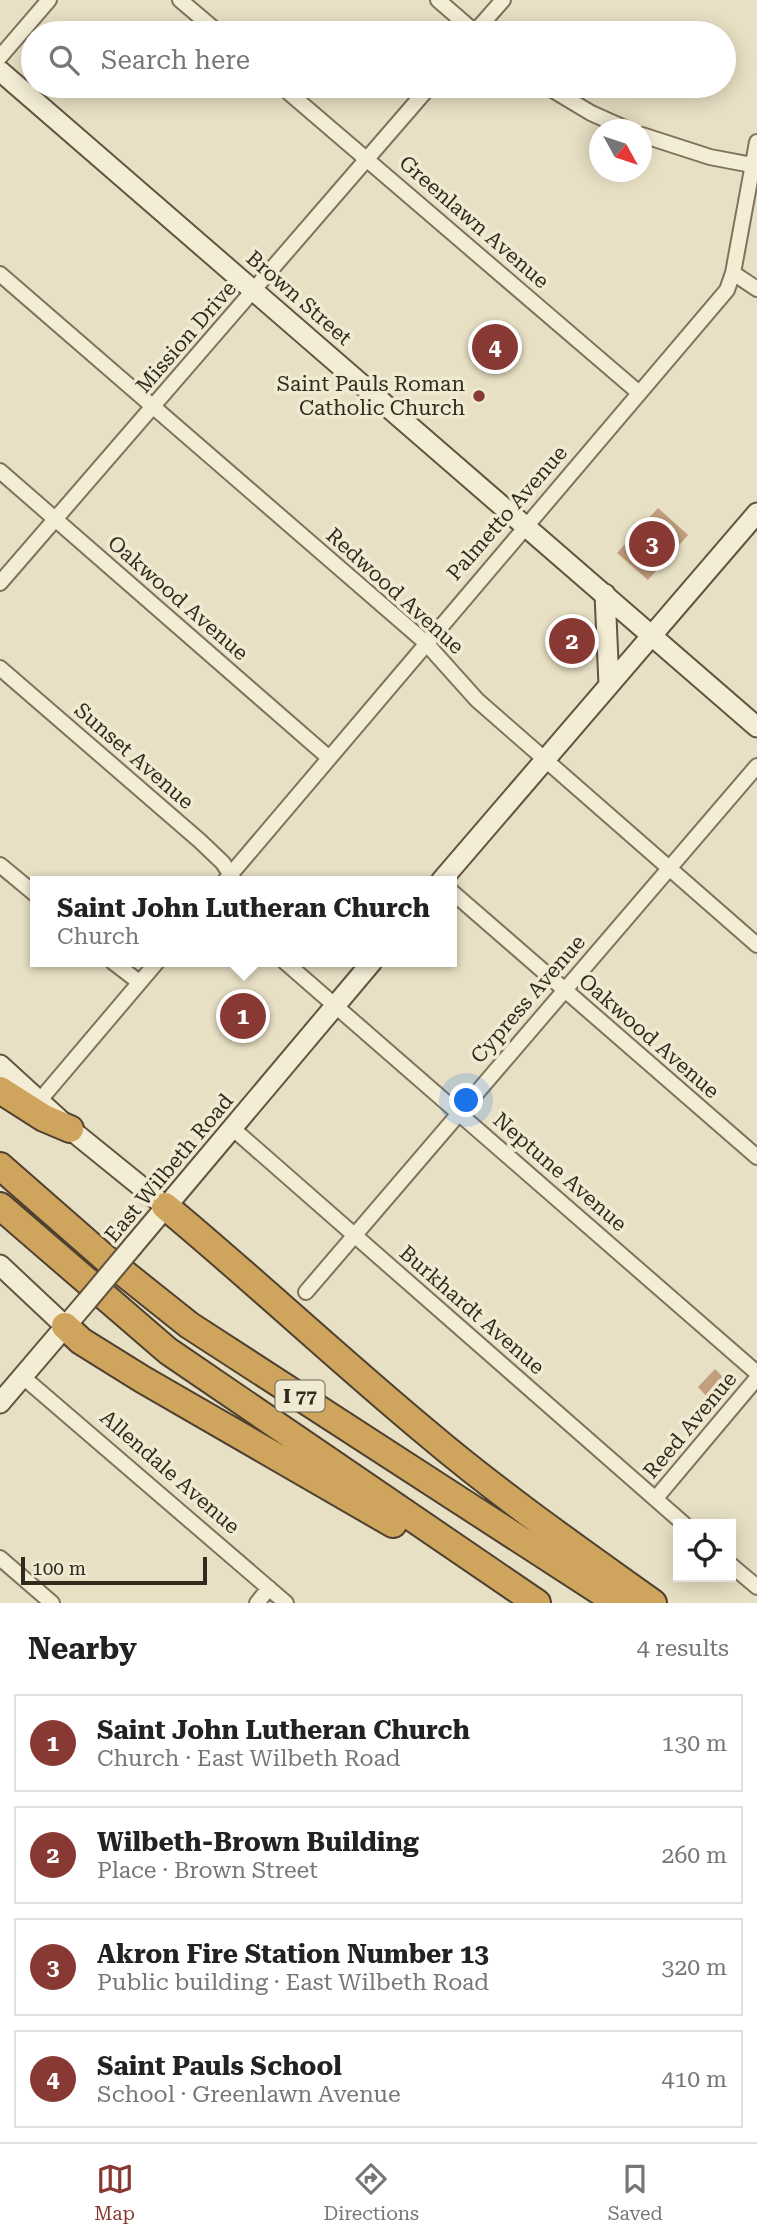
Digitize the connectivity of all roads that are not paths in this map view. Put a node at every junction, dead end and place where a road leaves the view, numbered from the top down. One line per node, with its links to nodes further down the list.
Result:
1 (49, 0): 5 (street)
2 (180, 0): 6 (street)
3 (438, 0): 7 (street)
4 (503, 0): 8 (street)
5 (31, 21)
6 (205, 21)
7 (462, 21)
8 (485, 21)
9 (21, 33): 10 (street)
10 (0, 57)
11 (0, 71): 12 (main road, Brown Street)
12 (21, 89)
13 (31, 98): 25 (main road, Brown Street)
14 (295, 98): 20 (street, Greenlawn Avenue)
15 (420, 98): 20 (street, Mission Drive)
16 (566, 98): 17 (street)
17 (604, 119)
18 (652, 138): 21 (street)
19 (757, 142): 21 (street, Palmetto Avenue)
20 (368, 159): 25 (street, Mission Drive); 26 (street, Greenlawn Avenue)
21 (755, 166): 23 (street, Palmetto Avenue)
22 (0, 274): 27 (street, Redwood Avenue)
23 (733, 274): 24 (street); 26 (street, Palmetto Avenue)
24 (757, 289)
25 (255, 290): 27 (street, Mission Drive); 31 (main road, Brown Street)
26 (638, 392): 31 (street, Palmetto Avenue)
27 (154, 406): 30 (street, Mission Drive); 35 (street, Redwood Avenue)
28 (0, 471): 30 (street, Oakwood Avenue)
29 (757, 513): 34 (main road)
30 (56, 519): 32 (street, Mission Drive); 39 (street, Oakwood Avenue)
31 (524, 524): 33 (main road, Brown Street); 35 (street, Palmetto Avenue)
32 (0, 583)
33 (605, 594): 34 (main road, Brown Street); 37 (main road)
34 (652, 636): 37 (main road); 38 (main road, Brown Street)
35 (425, 642): 39 (street, Palmetto Avenue); 40 (street, Redwood Avenue)
36 (0, 668): 44 (street, Sunset Avenue)
37 (609, 685): 40 (main road)
38 (757, 727)
39 (328, 757): 45 (street, Palmetto Avenue)
40 (544, 760): 43 (street, Redwood Avenue); 46 (main road)
41 (757, 766): 43 (street, Cypress Avenue)
42 (0, 865): 47 (street)
43 (669, 868): 49 (street, Redwood Avenue); 55 (street, Cypress Avenue)
44 (228, 876)
45 (232, 876)
46 (445, 876)
47 (30, 890)
48 (457, 896): 55 (street, Oakwood Avenue)
49 (757, 945)
50 (120, 967): 54 (street)
51 (152, 967): 54 (street)
52 (291, 967): 56 (street)
53 (368, 967): 56 (main road, East Wilbeth Road)
54 (139, 982): 59 (street)
55 (564, 990): 60 (street, Cypress Avenue); 63 (street, Oakwood Avenue)
56 (336, 1004): 60 (street, Neptune Avenue); 61 (main road, East Wilbeth Road)
57 (0, 1065): 59 (main road)
58 (0, 1090): 62 (highway)
59 (40, 1100): 62 (main road)
60 (458, 1111): 67 (street, Cypress Avenue); 71 (street, Neptune Avenue)
61 (231, 1127): 66 (main road, East Wilbeth Road); 67 (street, Burkhardt Avenue)
62 (70, 1129): 66 (main road)
63 (757, 1157)
64 (0, 1166): 86 (highway, I 77)
65 (0, 1206): 85 (highway, I 77)
66 (165, 1206): 70 (main road, East Wilbeth Road, bridge); 87 (highway)
67 (355, 1234): 69 (street, Cypress Avenue); 75 (street, Burkhardt Avenue)
68 (0, 1265): 70 (main road)
69 (306, 1292)
70 (65, 1326): 72 (main road, East Wilbeth Road); 84 (highway)
71 (757, 1373)
72 (23, 1377): 74 (main road, East Wilbeth Road); 80 (street, Allendale Avenue)
73 (757, 1378): 75 (street, Reed Avenue)
74 (0, 1403)
75 (656, 1498): 76 (street, Burkhardt Avenue)
76 (679, 1519)
77 (0, 1558): 81 (street)
78 (736, 1569): 79 (street)
79 (757, 1587)
80 (269, 1588): 82 (street); 83 (street, Allendale Avenue)
81 (52, 1603)
82 (257, 1603)
83 (286, 1603)
84 (528, 1603)
85 (537, 1603)
86 (618, 1603)
87 (653, 1603)

